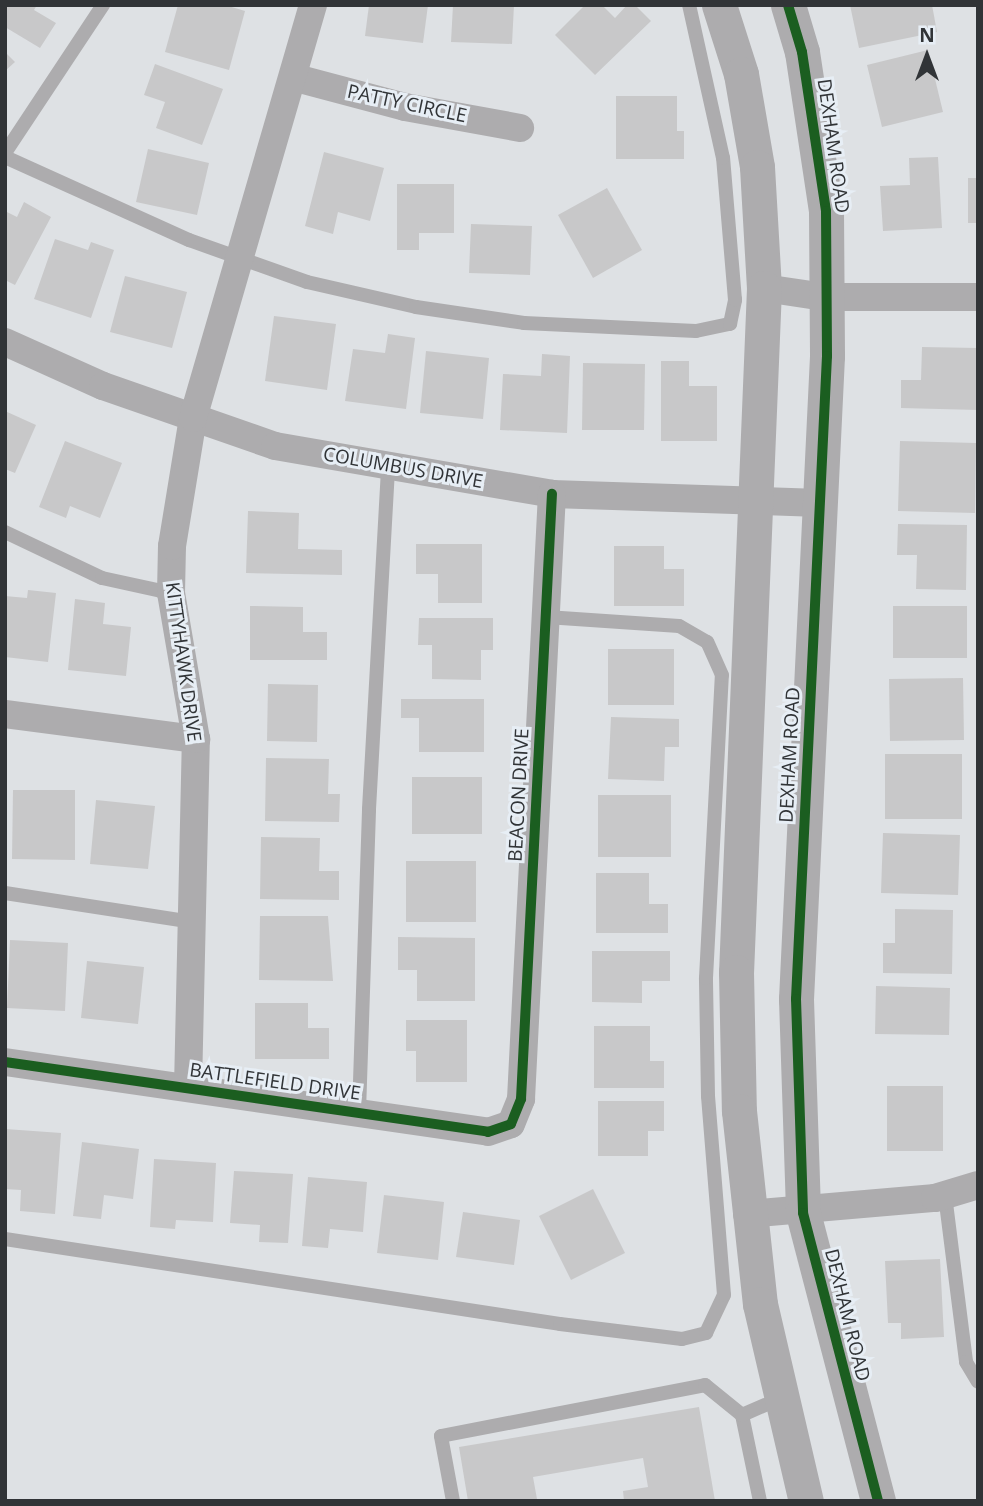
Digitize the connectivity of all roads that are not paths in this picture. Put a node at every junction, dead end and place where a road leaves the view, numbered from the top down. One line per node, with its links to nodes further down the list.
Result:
1 (103, 5): 8 (lane)
2 (313, 5): 6 (street, KITTYHAWK DRIVE)
3 (689, 5): 9 (lane)
4 (719, 5): 10 (street)
5 (788, 5): 11 (street, DEXHAM ROAD)
6 (296, 78): 7 (street, PATTY CIRCLE); 9 (street, KITTYHAWK DRIVE)
7 (520, 128)
8 (5, 155): 9 (lane)
9 (242, 258): 14 (street, KITTYHAWK DRIVE)
10 (764, 288): 11 (street); 17 (street)
11 (825, 297): 12 (street); 18 (street, DEXHAM ROAD)
12 (978, 297)
13 (5, 342): 14 (street, COLUMBUS DRIVE)
14 (193, 418): 15 (street, COLUMBUS DRIVE); 20 (street, KITTYHAWK DRIVE)
15 (388, 466): 16 (street, COLUMBUS DRIVE); 29 (lane)
16 (552, 494): 17 (street, COLUMBUS DRIVE); 21 (street, BEACON DRIVE)
17 (758, 498): 18 (street, COLUMBUS DRIVE); 33 (street)
18 (820, 503): 32 (street, DEXHAM ROAD)
19 (5, 533): 20 (lane)
20 (172, 593): 23 (street, KITTYHAWK DRIVE)
21 (546, 617): 28 (street, BEACON DRIVE); 34 (lane)
22 (5, 714): 23 (street)
23 (196, 739): 25 (street, KITTYHAWK DRIVE)
24 (5, 893): 25 (lane)
25 (192, 922): 27 (street, KITTYHAWK DRIVE)
26 (5, 1062): 27 (street, BATTLEFIELD DRIVE)
27 (188, 1087): 29 (street, BATTLEFIELD DRIVE)
28 (521, 1099): 29 (street, BATTLEFIELD DRIVE)
29 (359, 1112)
30 (978, 1185): 31 (street)
31 (945, 1195): 32 (street); 35 (lane)
32 (803, 1213): 33 (street); 41 (street, DEXHAM ROAD)
33 (747, 1214): 36 (street)
34 (5, 1239)
35 (978, 1382)
36 (779, 1399): 37 (lane); 40 (street)
37 (742, 1415): 38 (lane); 39 (lane)
38 (453, 1501)
39 (760, 1501)
40 (806, 1501)
41 (878, 1501)

